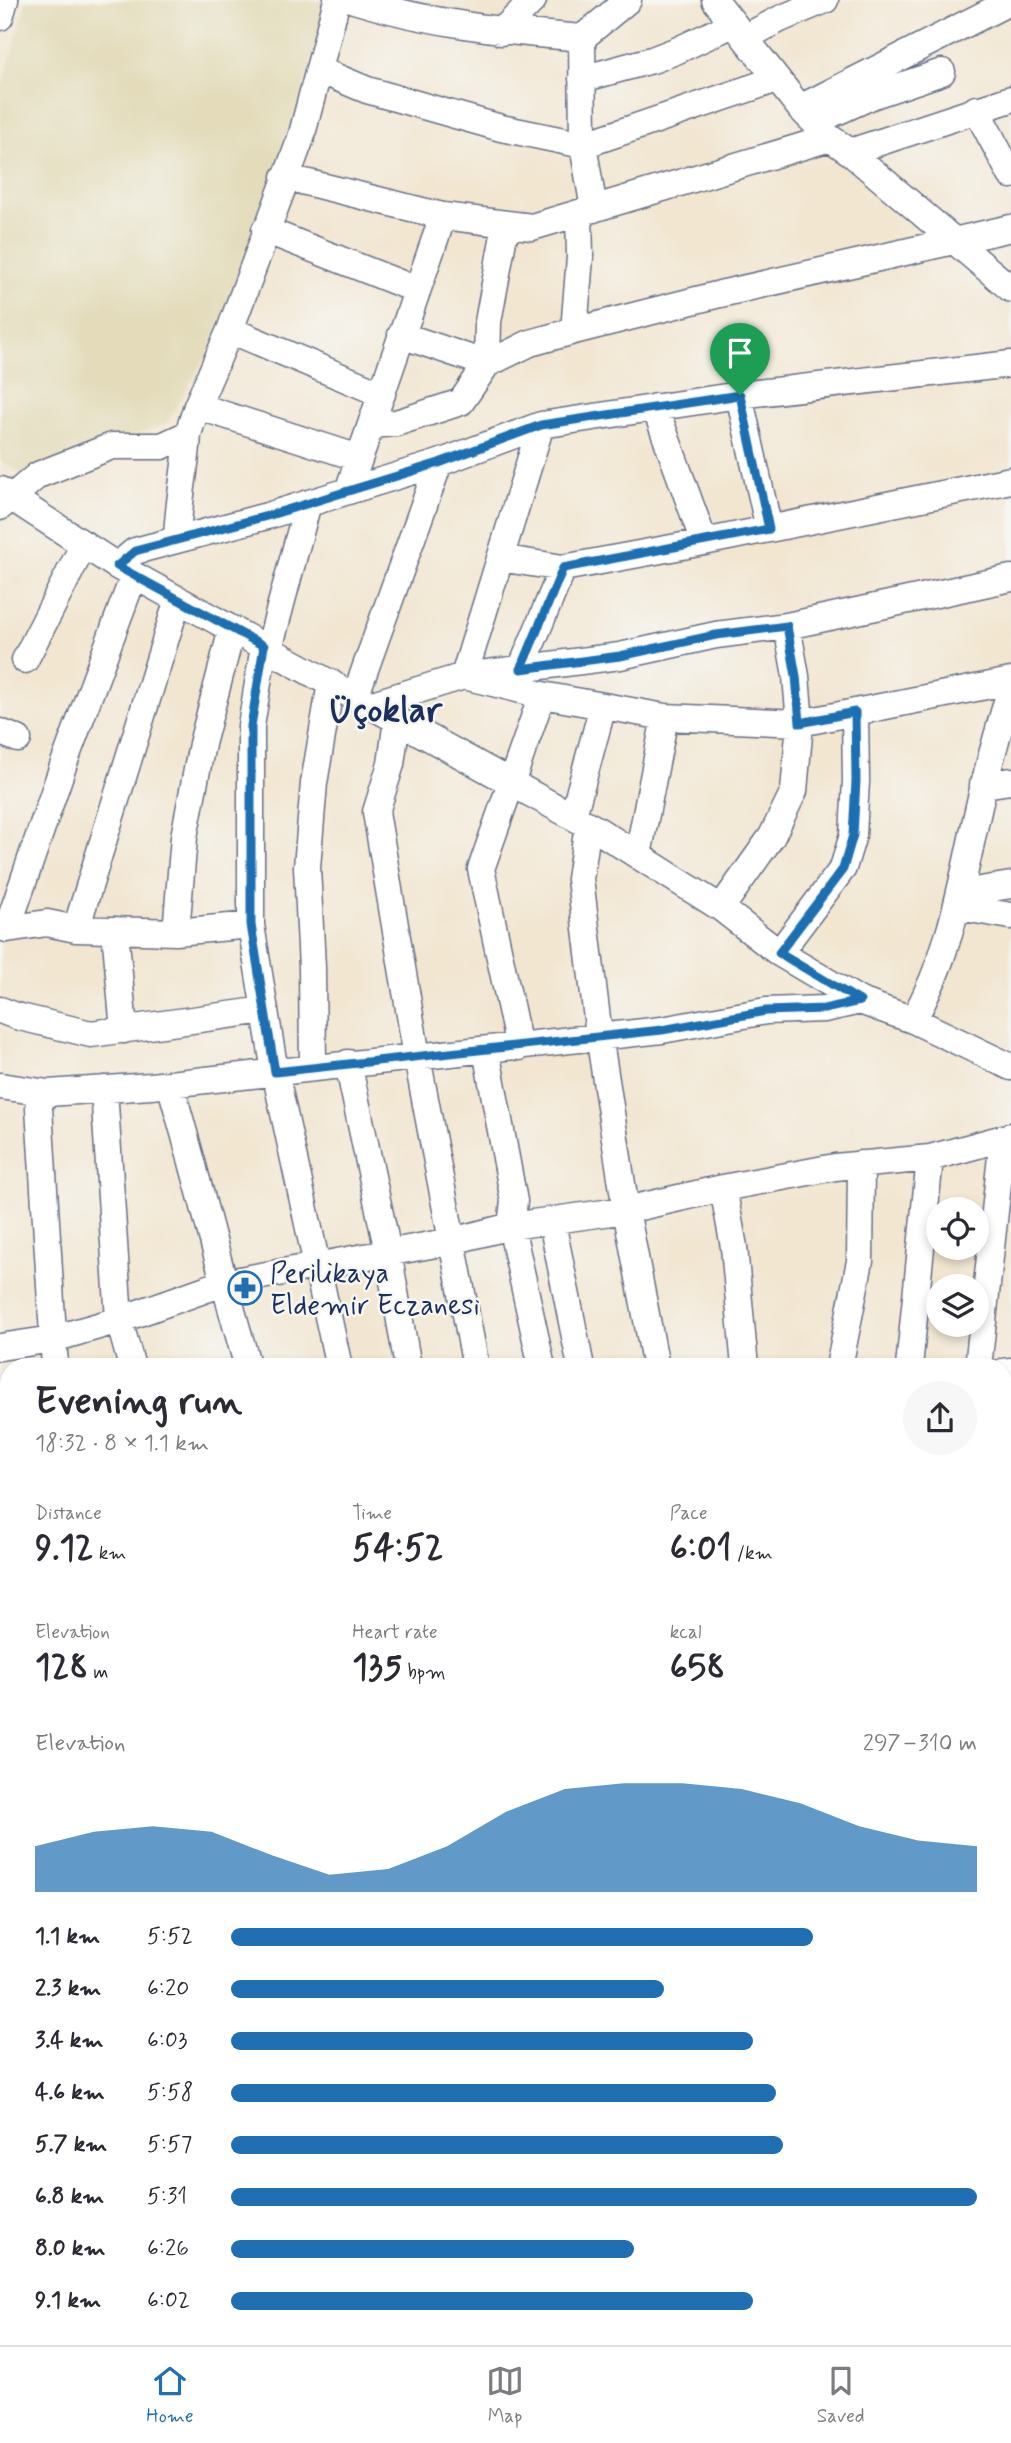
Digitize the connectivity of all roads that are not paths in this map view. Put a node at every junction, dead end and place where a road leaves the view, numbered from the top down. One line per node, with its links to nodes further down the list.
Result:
1 (5, 0): 10 (street)
2 (337, 0): 14 (street)
3 (354, 0): 9 (street)
4 (533, 0): 12 (street)
5 (628, 0): 13 (street)
6 (715, 0): 11 (street)
7 (825, 0): 11 (street)
8 (1011, 1): 20 (street)
9 (403, 6): 12 (street)
10 (0, 17)
11 (740, 30): 16 (street); 17 (street)
12 (501, 32): 13 (street)
13 (582, 38): 16 (street)
14 (319, 70): 21 (street); 23 (street)
15 (942, 72): 20 (street)
16 (582, 79): 21 (street)
17 (777, 79): 20 (street); 21 (street)
18 (1011, 99): 19 (street)
19 (976, 109): 20 (street); 22 (street)
20 (824, 130): 24 (street); 29 (street)
21 (583, 145): 24 (street)
22 (1011, 175)
23 (285, 177): 25 (street); 28 (street)
24 (587, 211): 26 (street); 33 (street)
25 (443, 216): 26 (street); 31 (street)
26 (506, 224): 35 (street)
27 (1011, 228): 29 (street)
28 (265, 230): 31 (street); 32 (street)
29 (954, 242): 30 (street); 33 (street)
30 (1011, 289)
31 (416, 290): 34 (street)
32 (230, 330): 37 (street); 39 (street)
33 (574, 331): 35 (street)
34 (401, 335): 35 (street); 37 (street)
35 (487, 364): 41 (street)
36 (1011, 365): 38 (street)
37 (382, 394): 41 (street)
38 (740, 395): 40 (street); 50 (street)
39 (197, 406): 43 (street); 44 (street)
40 (655, 407): 42 (street); 52 (street)
41 (370, 425): 44 (street)
42 (541, 425): 45 (street); 54 (street)
43 (188, 434): 48 (street); 51 (street)
44 (359, 458): 47 (street)
45 (439, 463): 47 (street); 69 (street)
46 (1011, 480): 50 (street)
47 (348, 491): 49 (street)
48 (2, 502): 53 (street)
49 (308, 503): 51 (street); 61 (street)
50 (769, 529): 52 (street)
51 (177, 538): 56 (street)
52 (704, 542): 55 (street)
53 (85, 544): 56 (street); 62 (street)
54 (500, 558): 55 (street); 64 (street)
55 (563, 568): 63 (street)
56 (125, 571): 58 (street); 85 (street)
57 (1011, 578): 59 (street)
58 (178, 599): 60 (street); 86 (street)
59 (787, 626): 63 (street); 74 (street)
60 (232, 629): 61 (street); 88 (street)
61 (266, 648): 66 (street); 84 (street)
62 (25, 660)
63 (521, 669): 64 (street)
64 (464, 676): 68 (street); 69 (street)
65 (1011, 681): 71 (street)
66 (331, 683): 69 (street); 100 (street)
67 (1011, 687): 77 (street)
68 (542, 695): 70 (street); 76 (street)
69 (362, 701): 73 (street)
70 (603, 706): 72 (street); 78 (street)
71 (855, 712): 74 (street); 89 (street)
72 (665, 717): 74 (street); 79 (street)
73 (397, 720): 76 (street); 98 (street)
74 (800, 723): 82 (street)
75 (1011, 781): 77 (street)
76 (510, 782): 78 (street); 96 (street)
77 (984, 785): 81 (street)
78 (581, 821): 79 (street); 95 (street)
79 (638, 855): 82 (street)
80 (1011, 885): 81 (street)
81 (960, 900): 83 (street); 93 (street)
82 (721, 908): 89 (street)
83 (1011, 916)
84 (251, 925): 88 (street); 92 (street)
85 (4, 928): 86 (street)
86 (76, 929): 87 (street)
87 (115, 930): 88 (street); 94 (street)
88 (176, 932)
89 (779, 953): 90 (street)
90 (860, 1001): 93 (street); 95 (street)
91 (0, 1010): 94 (street)
92 (265, 1010): 94 (street); 102 (street)
93 (913, 1020): 101 (street)
94 (124, 1030)
95 (599, 1035): 96 (street); 111 (street)
96 (519, 1047): 97 (street)
97 (486, 1050): 98 (street); 113 (street)
98 (417, 1057): 99 (street); 114 (street)
99 (348, 1063): 100 (street); 115 (street)
100 (313, 1067): 102 (street)
101 (1011, 1067)
102 (275, 1072): 103 (street); 116 (street)
103 (170, 1084): 105 (street); 117 (street)
104 (0, 1086): 106 (street)
105 (104, 1089): 106 (street); 118 (street)
106 (38, 1092): 119 (street)
107 (1007, 1137): 108 (street); 133 (street)
108 (930, 1158): 109 (street); 132 (street)
109 (861, 1164): 110 (street); 131 (street)
110 (723, 1188): 111 (street); 130 (street)
111 (626, 1210): 112 (street); 129 (street)
112 (552, 1222): 113 (street); 128 (street)
113 (511, 1226): 114 (street); 127 (street)
114 (452, 1241): 115 (street); 126 (street)
115 (388, 1252): 116 (street); 125 (street)
116 (318, 1265): 117 (street); 124 (street)
117 (223, 1283): 118 (street); 123 (street)
118 (119, 1320): 119 (street); 122 (street)
119 (53, 1339): 120 (street); 121 (street)
120 (0, 1347)
121 (54, 1358)
122 (130, 1358)
123 (245, 1358)
124 (337, 1358)
125 (406, 1358)
126 (474, 1358)
127 (539, 1358)
128 (579, 1358)
129 (654, 1358)
130 (745, 1358)
131 (841, 1358)
132 (910, 1358)
133 (979, 1358)

